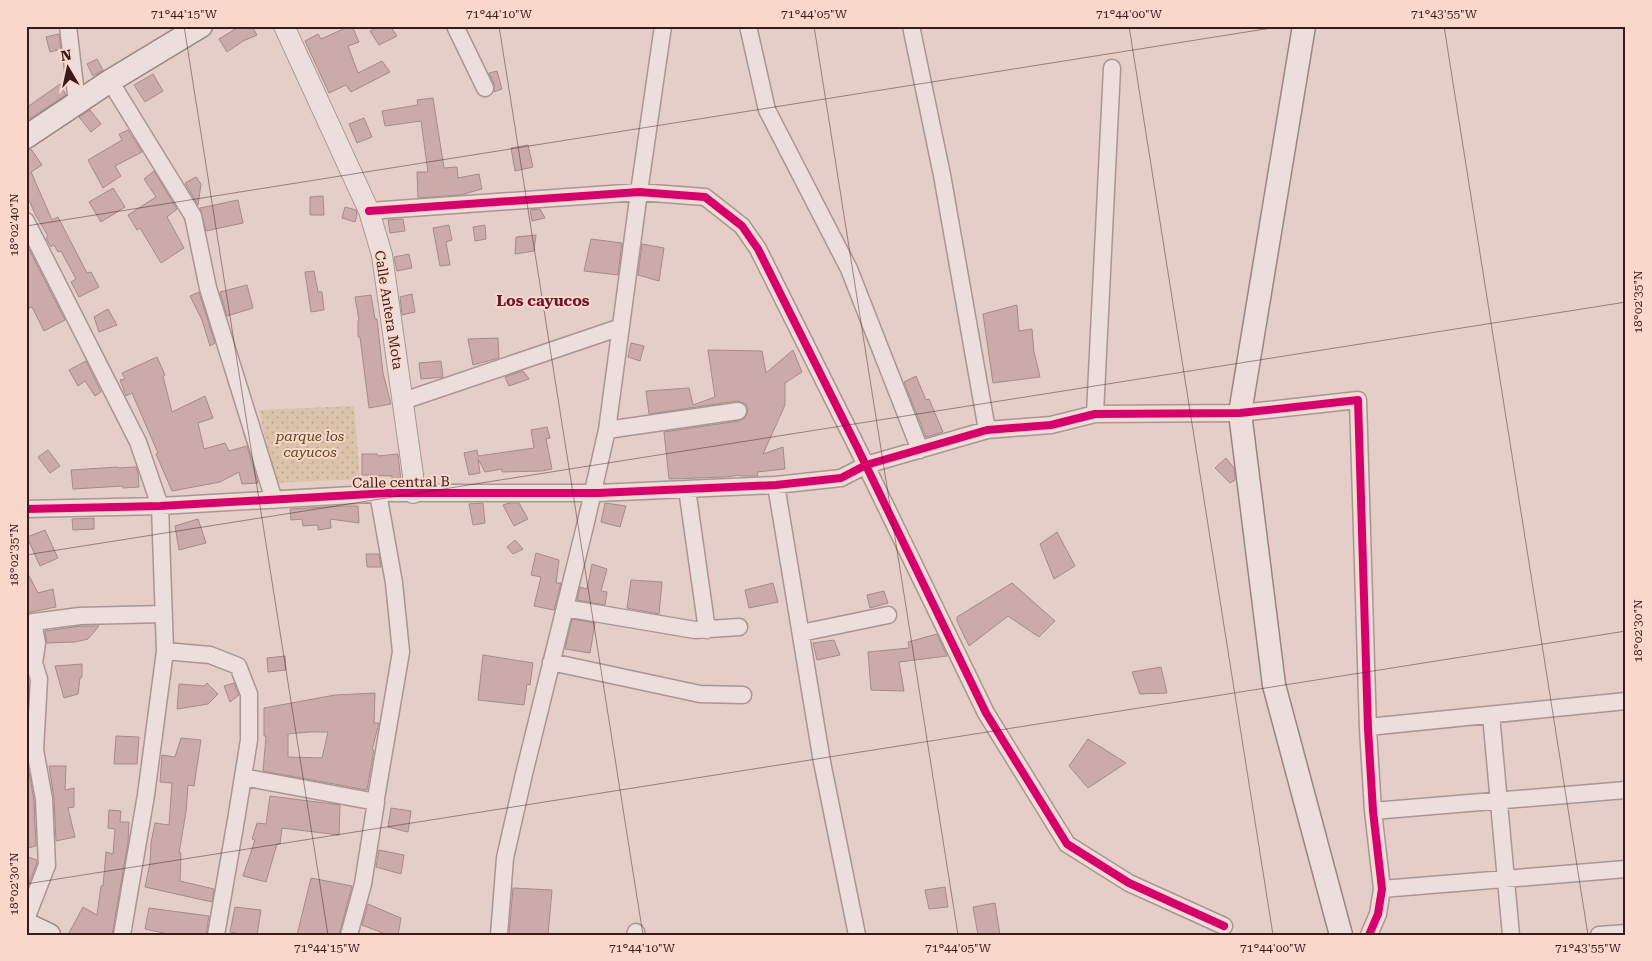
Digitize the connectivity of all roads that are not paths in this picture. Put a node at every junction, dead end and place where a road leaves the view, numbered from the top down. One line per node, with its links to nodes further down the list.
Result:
1 (68, 26): 12 (street)
2 (201, 26): 10 (main road)
3 (284, 26): 15 (street, Calle Antera Mota)
4 (456, 26): 11 (street)
5 (663, 26): 14 (street)
6 (748, 26): 24 (street)
7 (912, 26): 23 (street)
8 (1304, 26): 20 (main road)
9 (1112, 68): 21 (street)
10 (110, 81): 12 (main road); 30 (street)
11 (485, 88)
12 (77, 103): 13 (main road)
13 (26, 137)
14 (639, 192): 15 (street); 17 (street); 25 (street)
15 (369, 211): 18 (street, Calle Antera Mota)
16 (26, 220): 31 (street)
17 (621, 327): 18 (street); 22 (street)
18 (403, 402): 28 (street, Calle Antera Mota)
19 (738, 411): 22 (street)
20 (1240, 413): 21 (street, Calle central B); 45 (street, Calle central B); 62 (main road)
21 (1095, 414): 23 (street, Calle central B)
22 (607, 430): 33 (street)
23 (987, 430): 24 (street, Calle central B)
24 (920, 450): 25 (street, Calle central B)
25 (866, 465): 26 (street, Calle central B); 54 (street)
26 (776, 485): 27 (street, Calle central B); 39 (street)
27 (687, 489): 28 (street, Calle central B); 38 (street)
28 (413, 492): 29 (street, Calle central B)
29 (378, 493): 30 (street, Calle central B); 48 (street)
30 (274, 500): 31 (street, Calle central B)
31 (160, 506): 32 (street, Calle central B); 34 (street)
32 (26, 509)
33 (565, 608): 38 (street); 41 (street)
34 (164, 614): 36 (street); 40 (street)
35 (888, 615): 39 (street)
36 (30, 622): 52 (street)
37 (739, 627): 38 (street)
38 (707, 630)
39 (801, 633): 61 (street)
40 (165, 652): 46 (street); 57 (street)
41 (551, 662): 42 (street); 60 (street)
42 (743, 695)
43 (1626, 701): 44 (street)
44 (1491, 715): 45 (street); 64 (street)
45 (1368, 728): 49 (street)
46 (243, 777): 48 (street); 58 (street)
47 (1626, 790): 49 (street)
48 (375, 804): 59 (street)
49 (1373, 811): 51 (street)
50 (1626, 869): 51 (street)
51 (1382, 889): 63 (street)
52 (26, 919)
53 (26, 924): 56 (main road)
54 (1224, 926)
55 (1626, 933): 65 (street)
56 (49, 935)
57 (122, 935)
58 (216, 935)
59 (349, 935)
60 (499, 935)
61 (857, 935)
62 (1341, 935)
63 (1369, 935)
64 (1511, 935)
65 (1599, 935)

